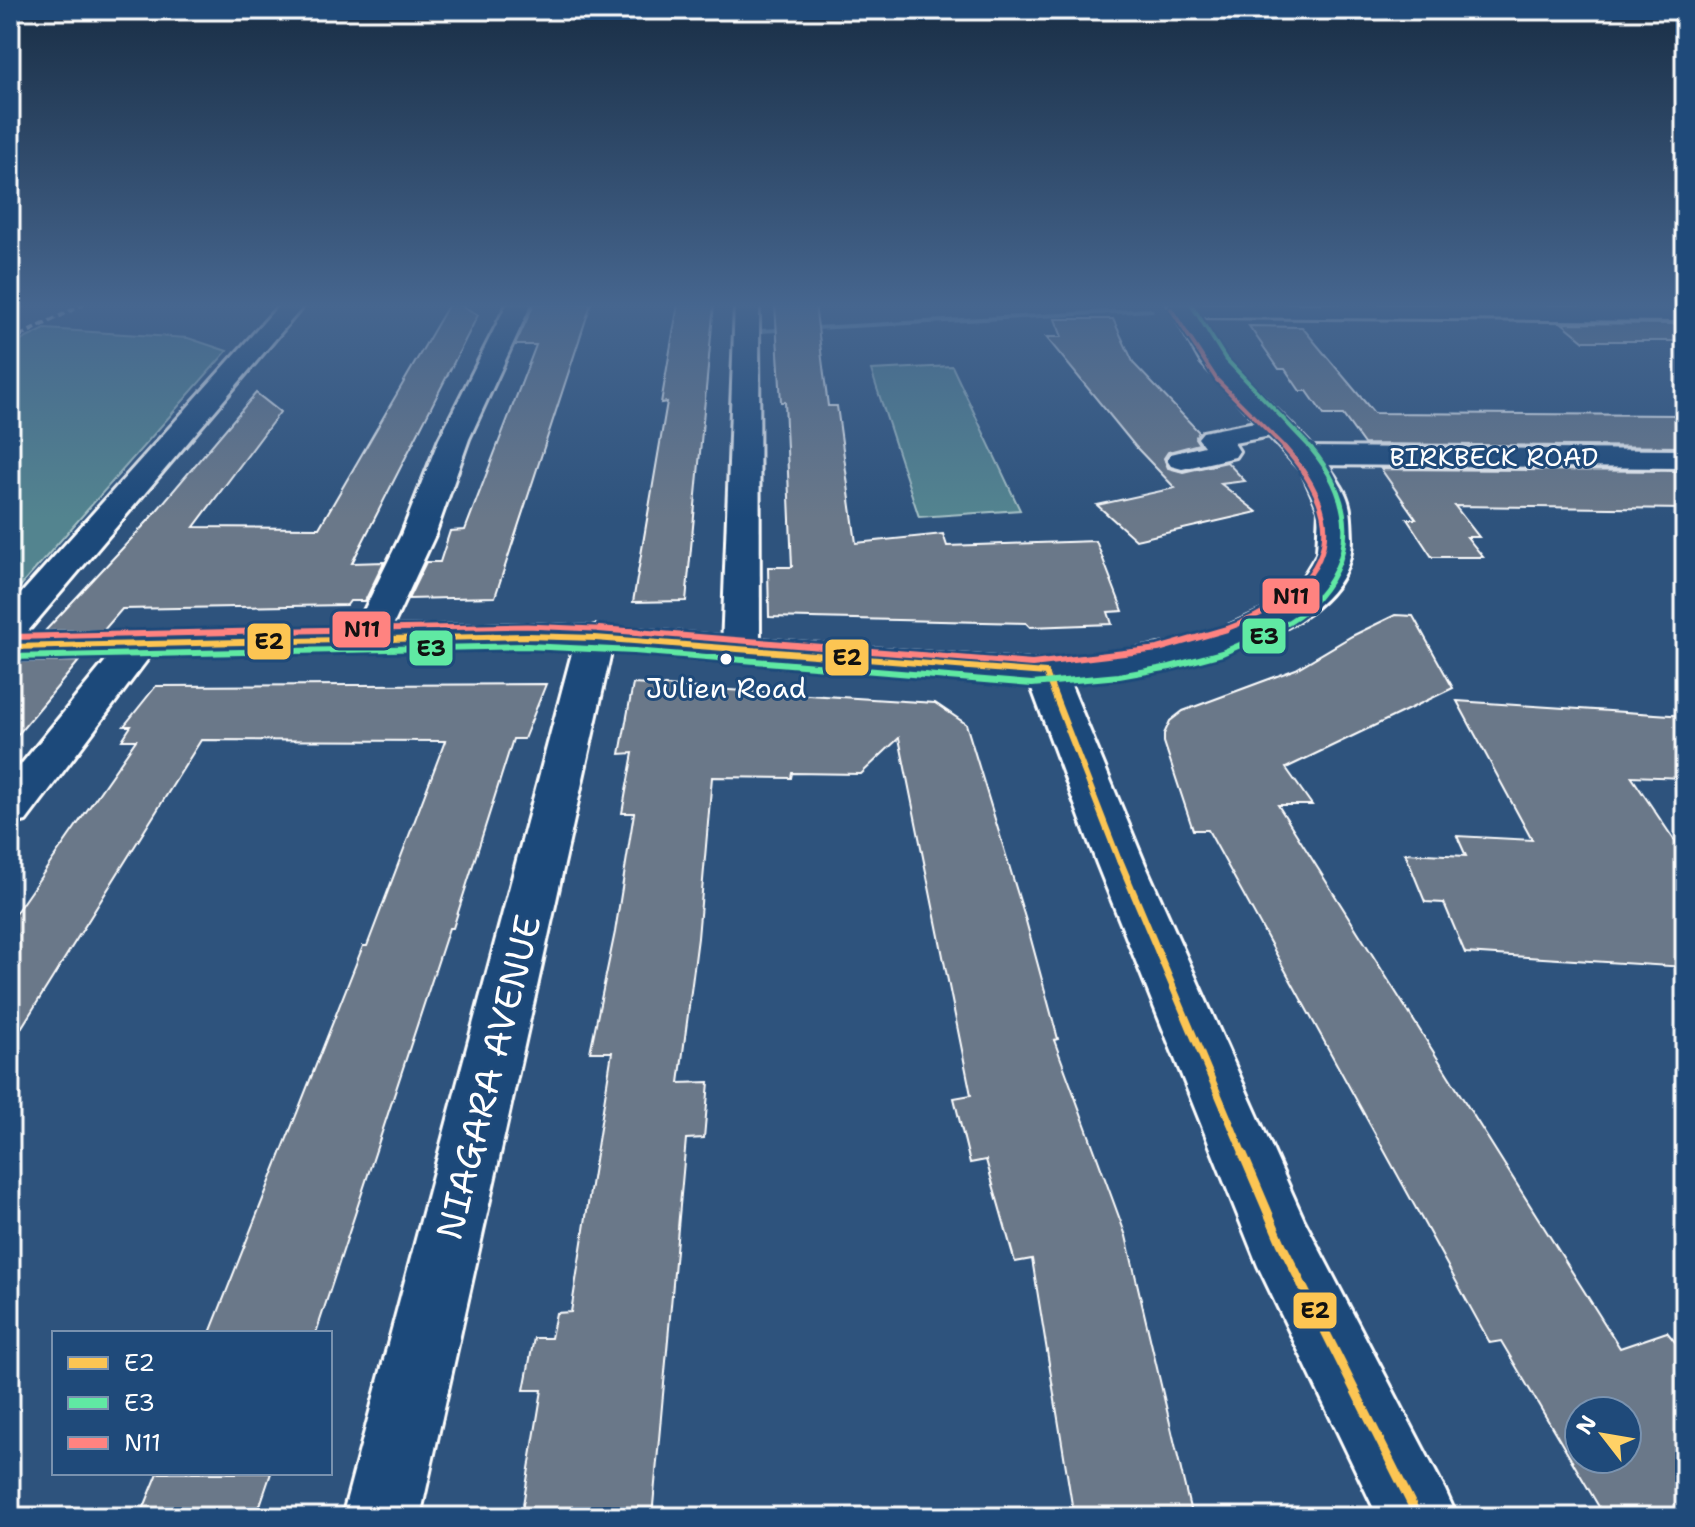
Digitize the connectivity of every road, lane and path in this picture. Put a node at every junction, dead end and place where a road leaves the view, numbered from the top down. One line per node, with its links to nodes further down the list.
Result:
1 (231, 375): 9 (street)
2 (485, 375): 11 (street)
3 (746, 375): 14 (street)
4 (1227, 375): 5 (street)
5 (1276, 427): 6 (street); 8 (street)
6 (1304, 456): 7 (street, BIRKBECK ROAD); 15 (street)
7 (1685, 459)
8 (1182, 460)
9 (10, 629)
10 (595, 638): 11 (street); 14 (street); 17 (street, NIAGARA AVENUE)
11 (369, 639): 12 (street)
12 (140, 644): 13 (street); 16 (street)
13 (10, 647)
14 (741, 648): 15 (street)
15 (1046, 673): 18 (street)
16 (10, 809)
17 (381, 1517)
18 (1418, 1517)

